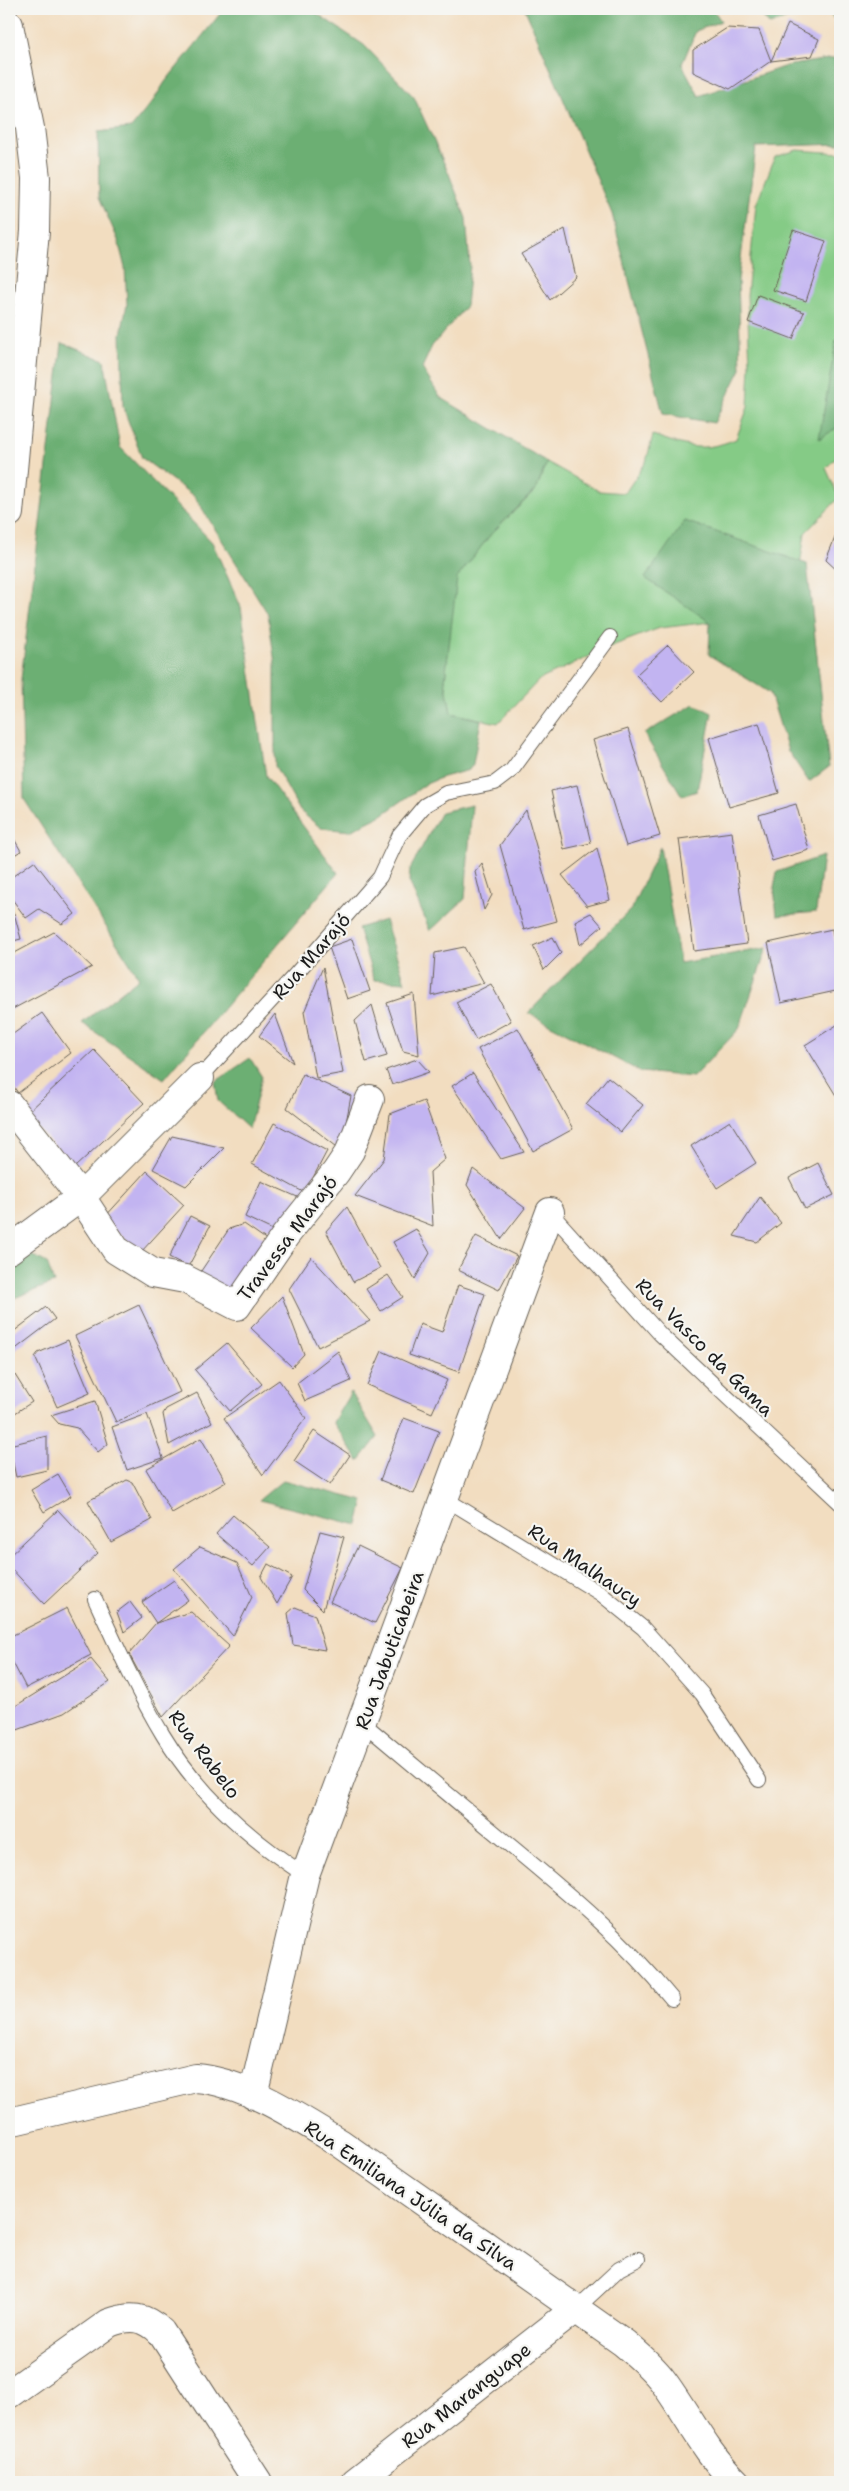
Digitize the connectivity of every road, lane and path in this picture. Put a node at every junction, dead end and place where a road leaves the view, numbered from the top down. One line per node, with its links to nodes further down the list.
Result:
1 (9, 25): 2 (street)
2 (9, 512)
3 (610, 637): 4 (lane, Rua Marajó)
4 (200, 1078): 7 (street, Rua Marajó)
5 (370, 1099): 7 (street, Travessa Marajó)
6 (9, 1106): 7 (street)
7 (81, 1198): 9 (street, Rua Marajó)
8 (550, 1212): 10 (street, Rua Jabuticabeira); 11 (lane, Rua Vasco da Gama)
9 (9, 1250)
10 (444, 1498): 13 (street, Rua Jabuticabeira); 14 (lane, Rua Malhaucy)
11 (840, 1503)
12 (95, 1599): 15 (lane, Rua Rabelo)
13 (363, 1723): 15 (street, Rua Jabuticabeira); 16 (lane)
14 (759, 1780)
15 (306, 1875): 17 (street, Rua Jabuticabeira)
16 (672, 1999)
17 (253, 2095): 18 (street, Rua Emiliana Júlia da Silva); 20 (street, Rua Emiliana Júlia da Silva)
18 (9, 2122)
19 (638, 2259): 20 (lane)
20 (577, 2308): 22 (street, Rua Emiliana Júlia da Silva); 24 (street, Rua Maranguape)
21 (9, 2394): 23 (street)
22 (706, 2450): 25 (street); 26 (street, Rua Emiliana Júlia da Silva)
23 (258, 2482)
24 (355, 2482)
25 (713, 2482)
26 (736, 2482)

